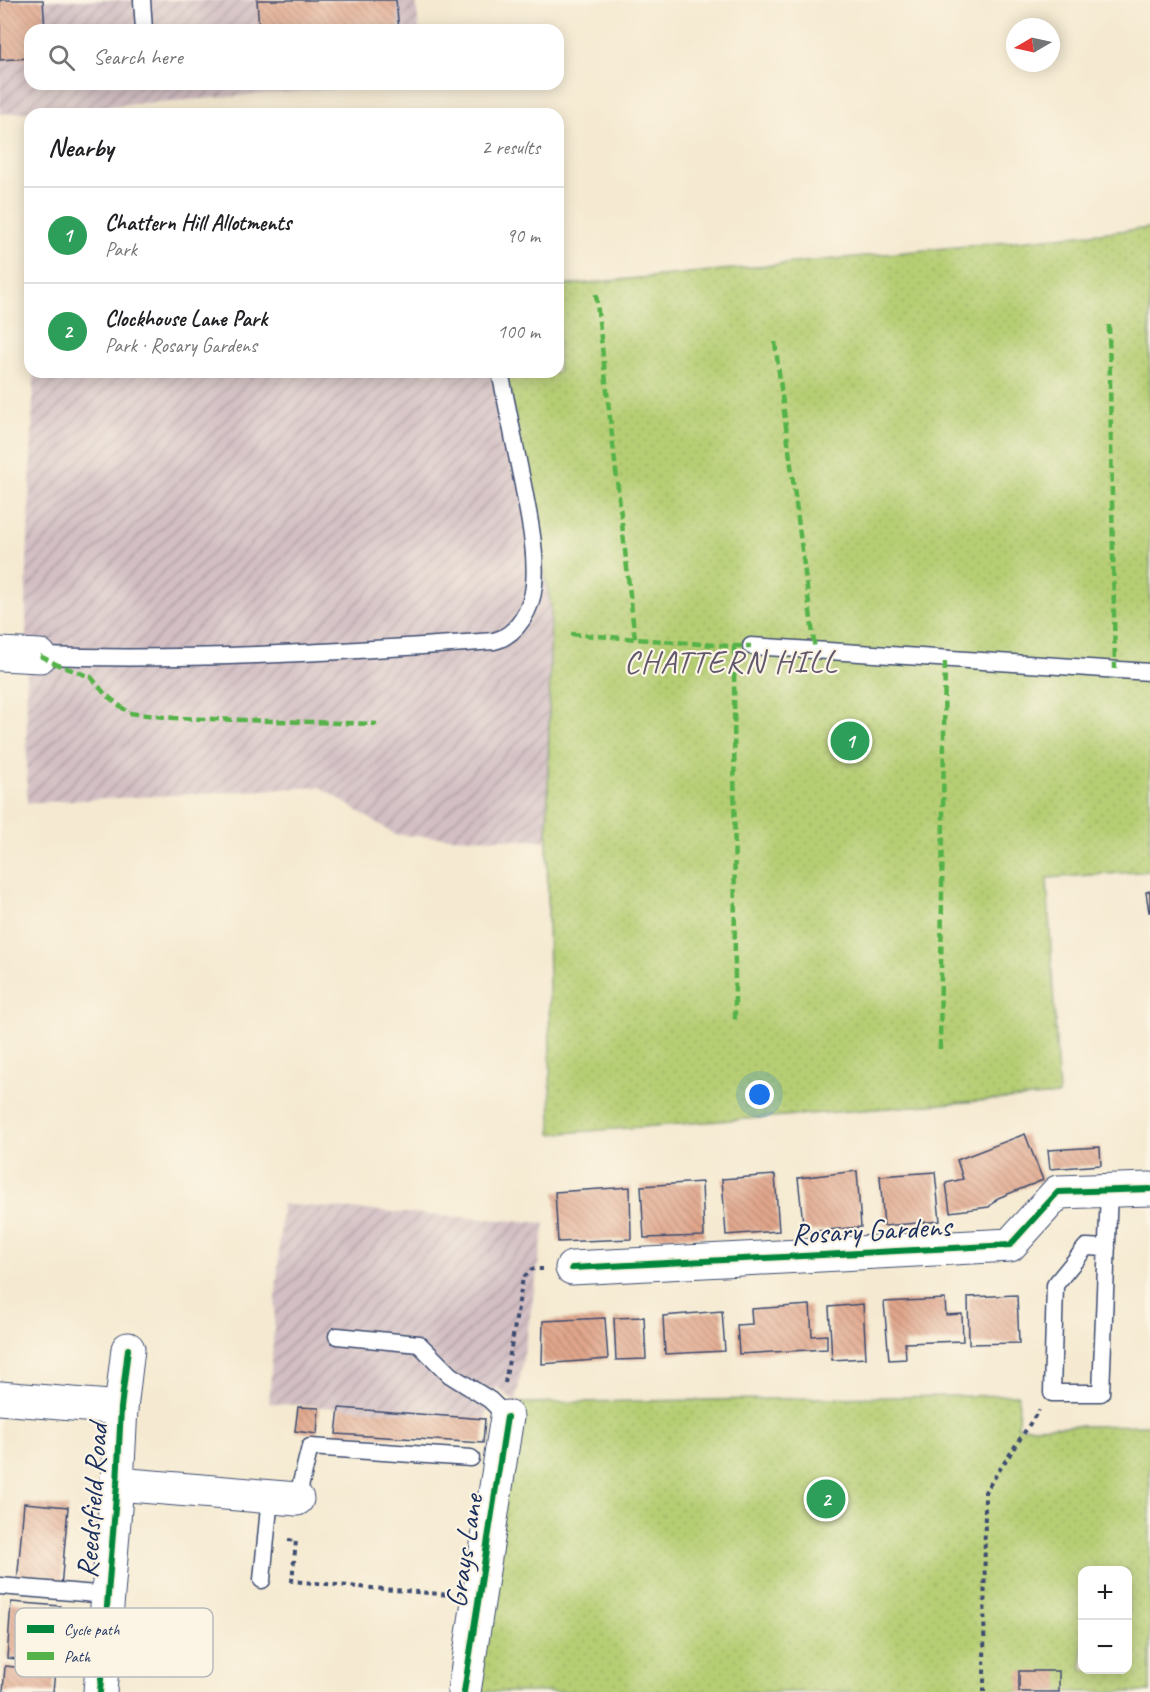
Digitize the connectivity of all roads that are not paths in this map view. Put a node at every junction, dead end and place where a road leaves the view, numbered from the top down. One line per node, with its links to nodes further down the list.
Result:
1 (142, 0): 2 (lane)
2 (144, 24)
3 (501, 378): 6 (lane)
4 (751, 646): 7 (lane)
5 (0, 654): 6 (street)
6 (40, 656)
7 (1150, 672)
8 (1150, 1189): 9 (street, Rosary Gardens)
9 (1109, 1191): 10 (lane); 11 (street, Rosary Gardens)
10 (1107, 1248): 10 (lane)
11 (572, 1268)
12 (337, 1336): 16 (lane)
13 (128, 1349): 15 (street, Reedsfield Road)
14 (0, 1398): 15 (street, Reedsfield Road)
15 (121, 1408): 18 (street, Reedsfield Road)
16 (507, 1417): 26 (street, Grays Lane)
17 (471, 1458): 19 (lane)
18 (117, 1484): 19 (street); 22 (street, Reedsfield Road)
19 (283, 1498): 20 (lane)
20 (262, 1580)
21 (0, 1586): 22 (lane)
22 (108, 1595): 23 (street, Reedsfield Road)
23 (107, 1608)
24 (101, 1677): 25 (street, Reedsfield Road)
25 (100, 1692)
26 (464, 1692)

